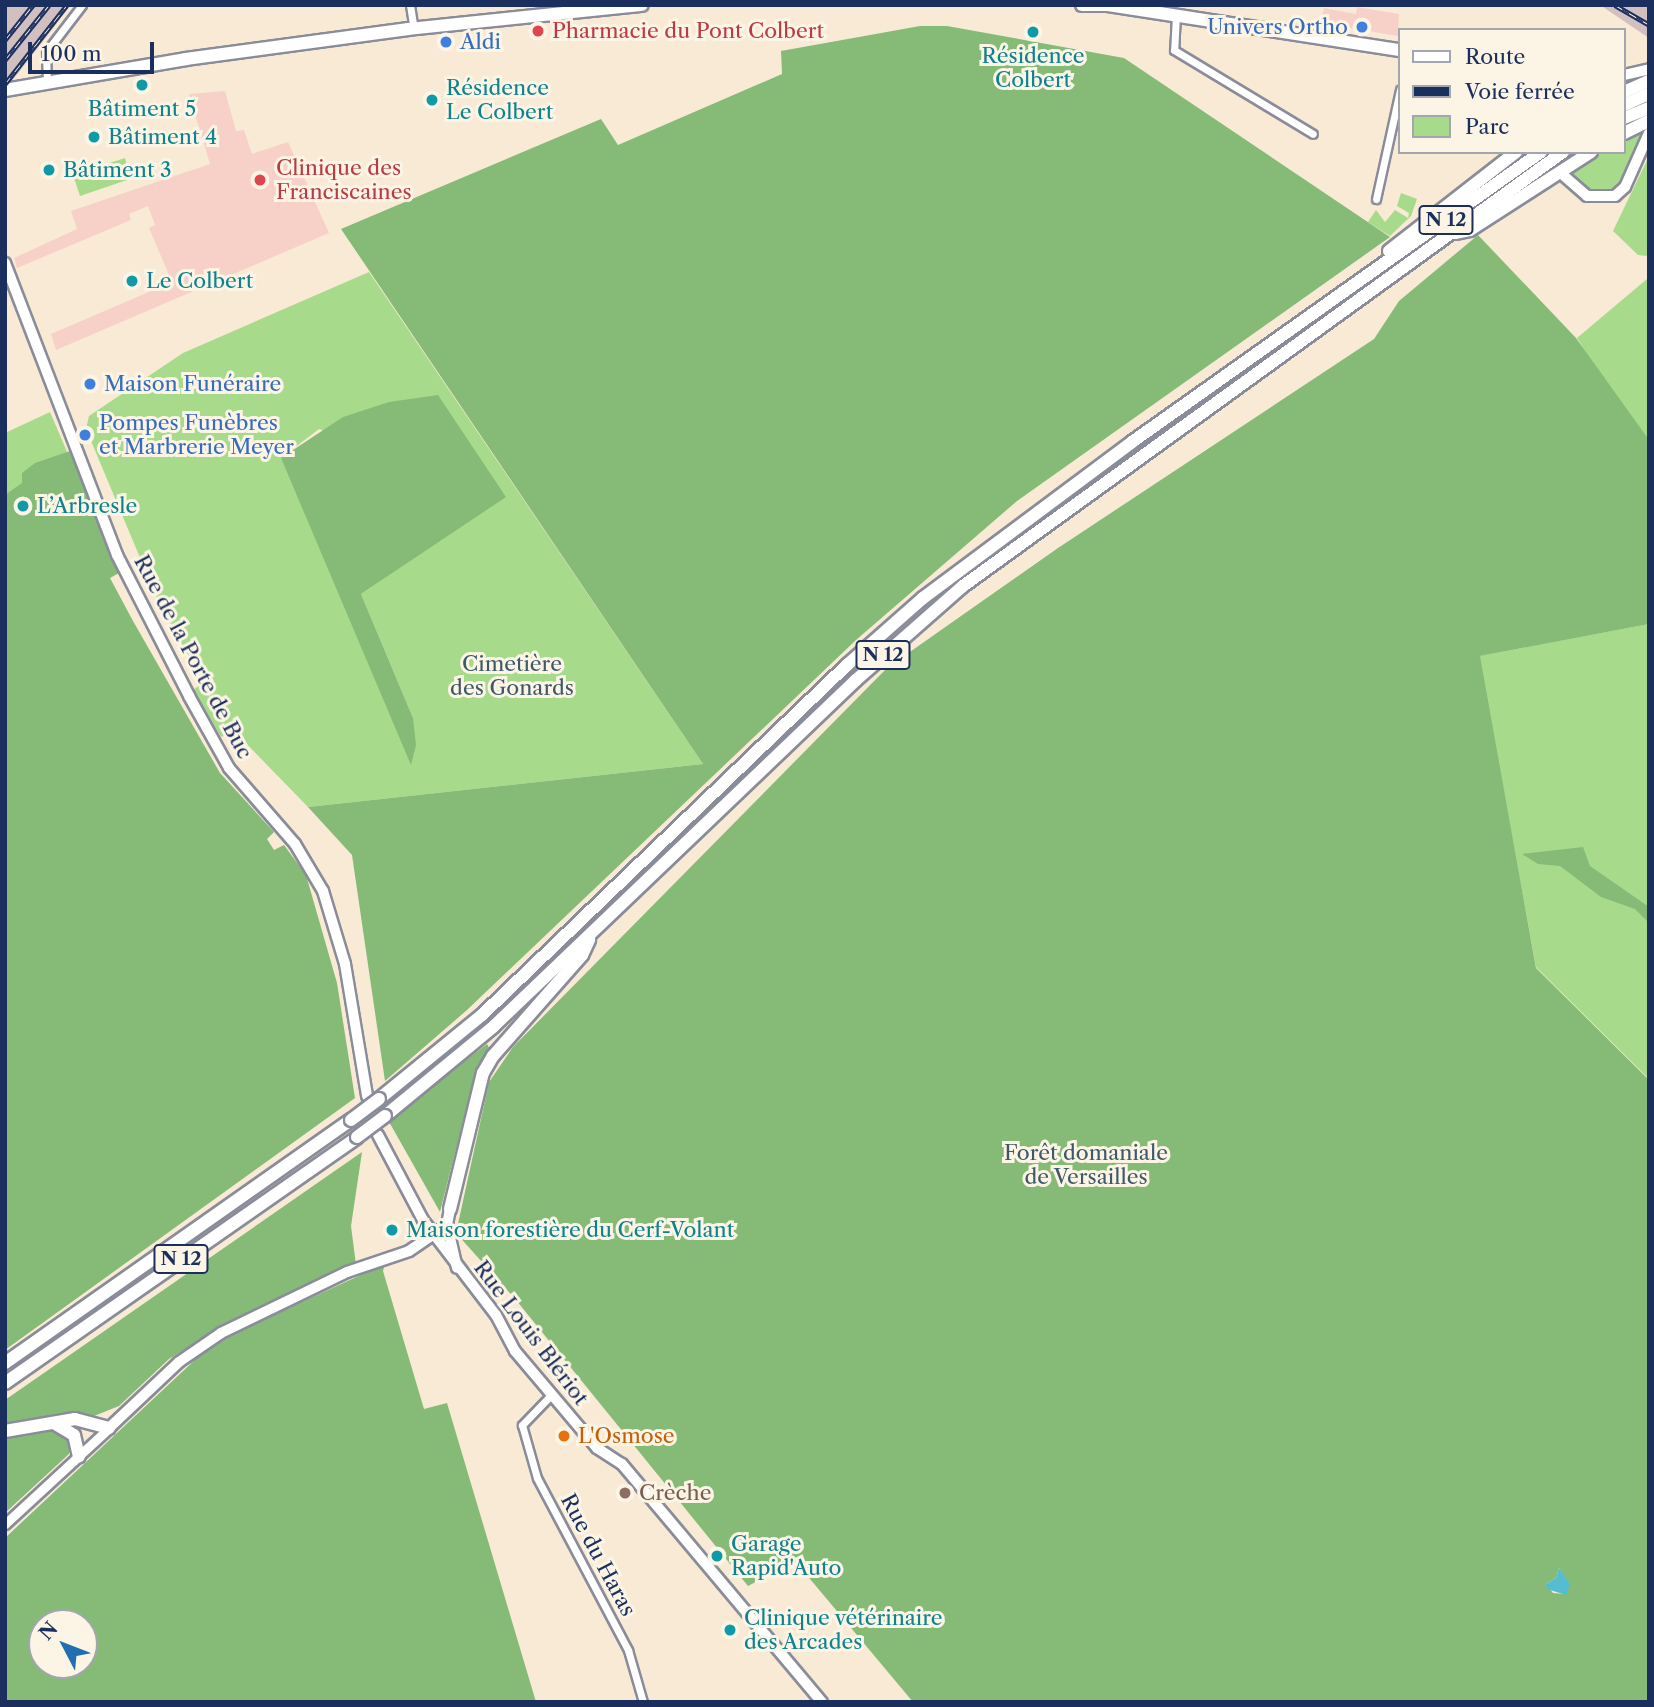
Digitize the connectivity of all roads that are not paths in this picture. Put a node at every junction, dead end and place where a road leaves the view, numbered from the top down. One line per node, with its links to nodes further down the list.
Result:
1 (82, 5): 14 (street)
2 (410, 5): 8 (street)
3 (642, 5): 7 (main road)
4 (1082, 5): 5 (main road)
5 (1107, 5): 6 (main road)
6 (1176, 15): 10 (main road); 25 (street)
7 (456, 27): 8 (main road); 9 (main road)
8 (414, 29): 9 (main road)
9 (390, 34): 14 (main road)
10 (1398, 50)
11 (1649, 69): 12 (main road)
12 (1626, 75)
13 (1649, 81): 16 (main road)
14 (47, 82): 15 (main road)
15 (5, 90)
16 (1626, 91)
17 (1649, 94): 19 (main road)
18 (1398, 99): 31 (street)
19 (1626, 104)
20 (1649, 108): 21 (main road)
21 (1626, 117)
22 (1649, 121): 23 (main road)
23 (1626, 132)
24 (1649, 133): 30 (main road)
25 (1313, 134)
26 (1513, 154): 34 (main road)
27 (1538, 154): 34 (main road, N 12)
28 (1560, 154): 32 (main road, N 12)
29 (1588, 154): 32 (main road)
30 (1563, 175)
31 (1377, 199)
32 (1447, 235): 35 (main road, N 12)
33 (5, 263): 36 (main road, Rue de la Porte de Buc)
34 (1351, 286): 36 (main road, N 12)
35 (592, 933): 38 (main road); 43 (main road, N 12, bridge)
36 (373, 1097): 42 (main road, N 12, bridge)
37 (378, 1135): 40 (main road)
38 (450, 1209): 39 (main road)
39 (447, 1225): 40 (main road); 41 (main road)
40 (433, 1236): 41 (main road, Rue Louis Blériot); 46 (main road)
41 (457, 1268): 44 (main road, Rue Louis Blériot)
42 (5, 1363)
43 (5, 1383)
44 (551, 1395): 50 (street, Rue du Haras); 51 (main road, Rue Louis Blériot)
45 (54, 1423): 46 (main road); 47 (main road); 48 (main road)
46 (109, 1428): 48 (street)
47 (5, 1431)
48 (79, 1456): 49 (street)
49 (5, 1524)
50 (643, 1702)
51 (822, 1702)

